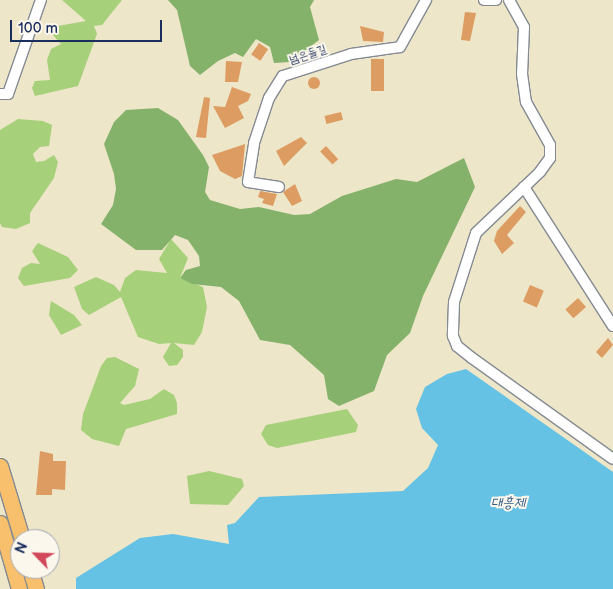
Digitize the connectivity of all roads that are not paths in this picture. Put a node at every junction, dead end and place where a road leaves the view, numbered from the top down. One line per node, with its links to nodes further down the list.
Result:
1 (41, 0): 6 (street)
2 (426, 0): 7 (street, 넘은들길)
3 (484, 0): 4 (street)
4 (496, 0)
5 (509, 0): 8 (street)
6 (0, 94)
7 (279, 187)
8 (524, 187): 9 (street); 10 (street)
9 (613, 326)
10 (613, 458)
11 (0, 466): 13 (main road)
12 (0, 524): 14 (main road)
13 (19, 529)
14 (17, 584)

